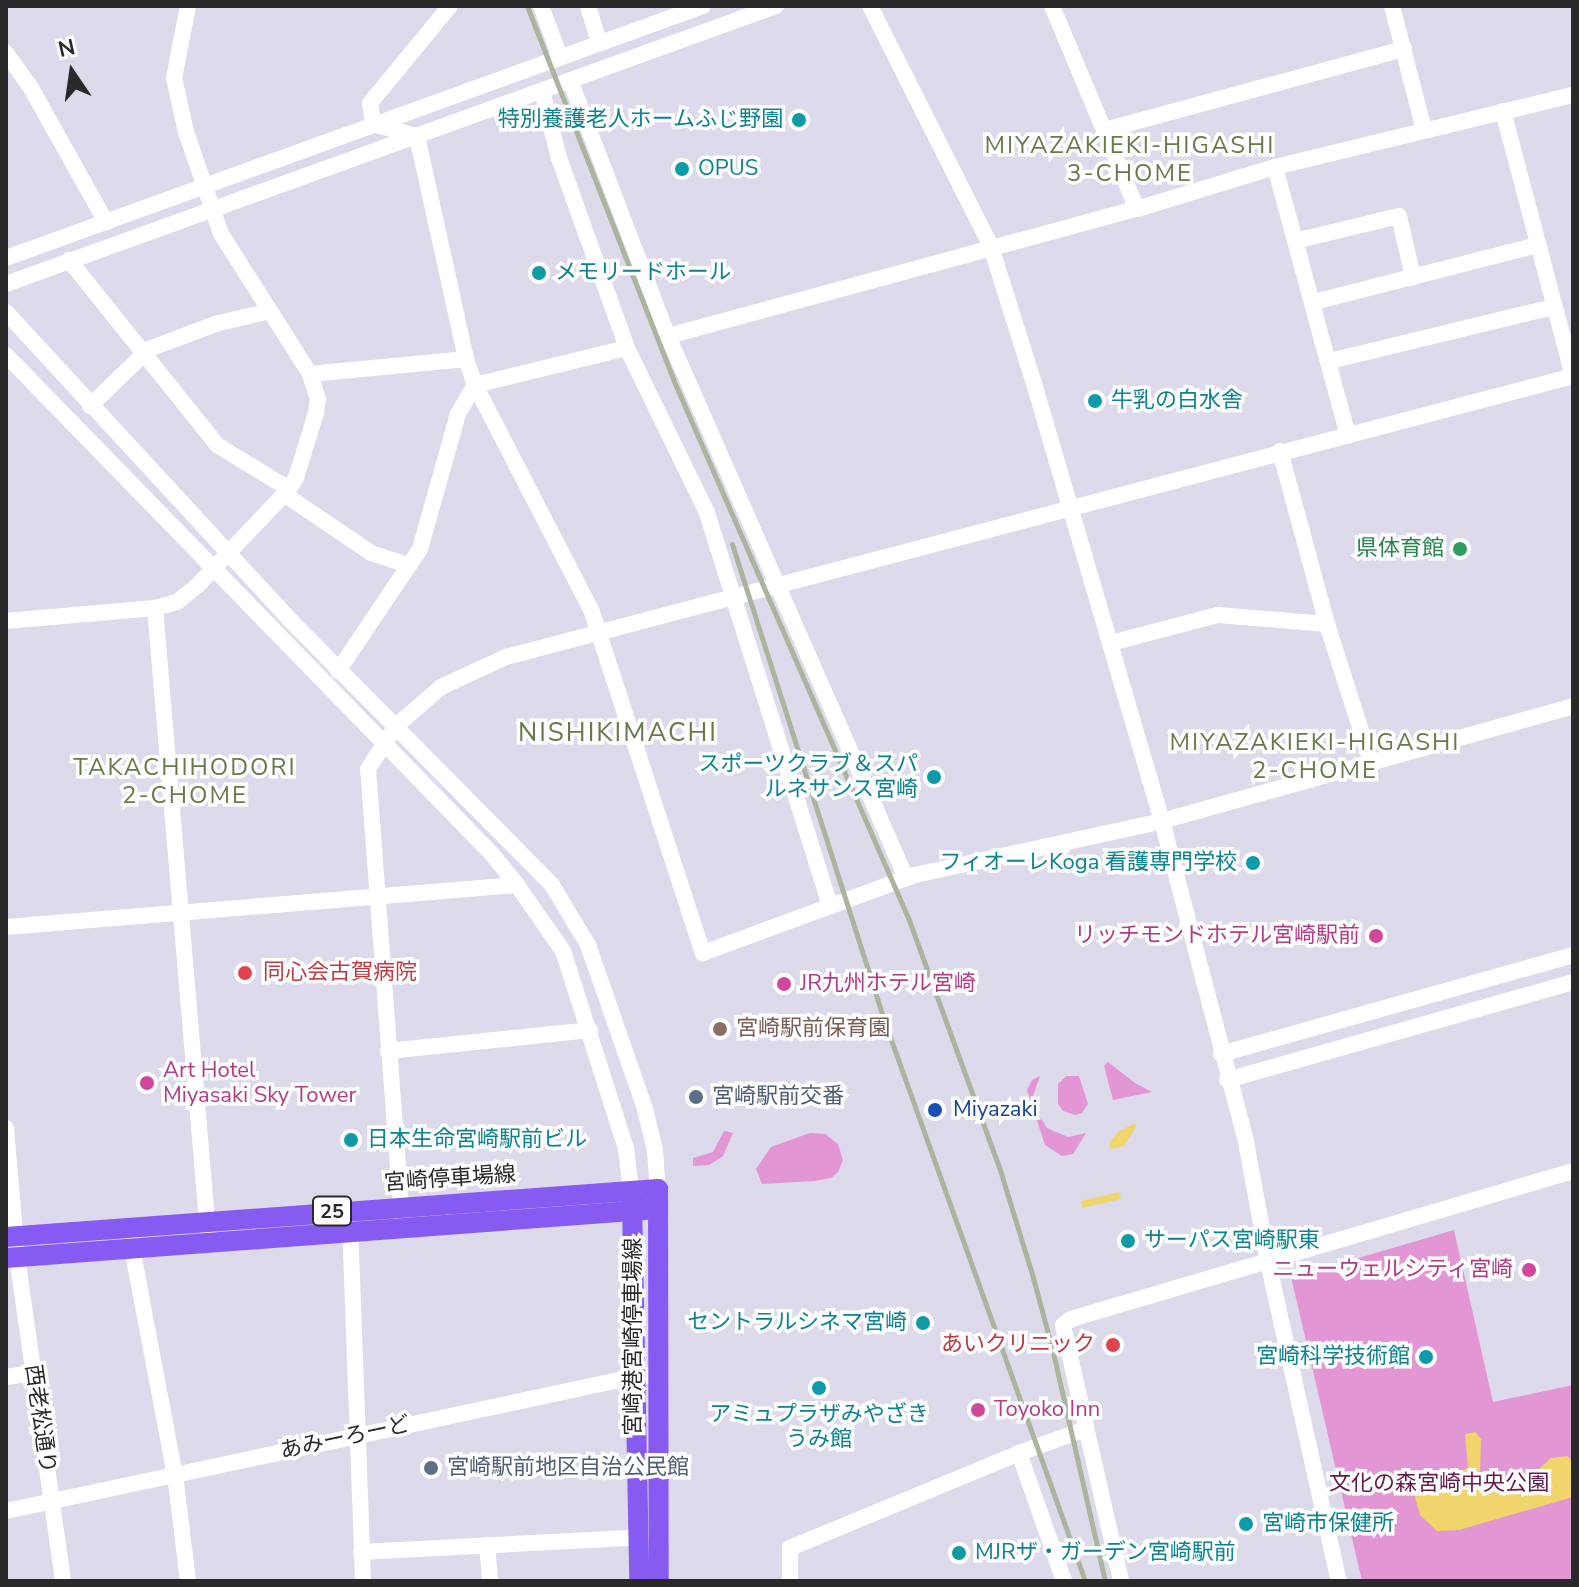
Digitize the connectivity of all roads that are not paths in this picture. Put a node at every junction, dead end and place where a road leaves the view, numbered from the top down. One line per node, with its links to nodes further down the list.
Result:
1 (188, 6): 23 (street)
2 (450, 6): 18 (street)
3 (541, 6): 13 (street)
4 (588, 6): 10 (street)
5 (703, 6): 10 (street)
6 (776, 6): 14 (street)
7 (870, 6): 29 (street)
8 (1392, 6): 11 (street)
9 (1057, 7): 19 (street)
10 (599, 42): 13 (street)
11 (1404, 49): 19 (street); 20 (street)
12 (6, 53): 26 (street)
13 (560, 57): 18 (street)
14 (570, 80): 15 (street); 38 (street)
15 (542, 91): 21 (street); 39 (street)
16 (1573, 95): 17 (street)
17 (1503, 111): 20 (street); 28 (street)
18 (373, 124): 21 (street); 23 (street)
19 (1105, 130): 25 (street)
20 (1424, 130): 22 (street)
21 (417, 136): 24 (street); 42 (street)
22 (1275, 167): 25 (street); 27 (street)
23 (206, 185): 24 (street); 26 (street)
24 (214, 209): 31 (street); 36 (street)
25 (1137, 209): 29 (street)
26 (106, 222): 30 (street)
27 (1295, 241): 32 (street); 34 (street)
28 (1538, 245): 32 (street); 35 (street)
29 (991, 247): 38 (street); 51 (street)
30 (6, 258)
31 (69, 260): 33 (street); 41 (street)
32 (1413, 277): 34 (street)
33 (6, 284)
34 (1314, 302): 43 (street)
35 (1553, 307): 43 (street); 45 (street)
36 (269, 311): 41 (street); 44 (street)
37 (6, 312): 47 (street)
38 (668, 336): 55 (street)
39 (627, 348): 46 (street); 56 (street)
40 (6, 355): 54 (street)
41 (143, 355): 47 (street); 50 (street)
42 (466, 359): 44 (street); 46 (street)
43 (1330, 361): 48 (street)
44 (310, 374): 50 (street)
45 (1573, 376): 48 (street)
46 (475, 385): 53 (street); 60 (street)
47 (90, 406): 52 (street)
48 (1348, 435): 49 (street)
49 (1280, 451): 51 (street); 59 (street)
50 (286, 492): 52 (street); 53 (street)
51 (1071, 509): 55 (street); 61 (street)
52 (228, 553): 54 (street); 62 (street)
53 (409, 565): 62 (street)
54 (215, 567): 57 (street); 65 (street)
55 (779, 587): 56 (street); 68 (street)
56 (735, 598): 60 (street); 71 (street)
57 (155, 608): 58 (street); 72 (street)
58 (6, 621)
59 (1327, 624): 61 (street); 66 (street)
60 (599, 632): 64 (street); 71 (street)
61 (1111, 643): 67 (street)
62 (338, 671): 64 (street)
63 (1573, 706): 66 (street)
64 (396, 726): 65 (street); 82 (street)
65 (384, 747): 69 (street); 70 (street)
66 (1371, 762): 67 (street)
67 (1162, 821): 68 (street); 78 (street)
68 (906, 878): 71 (street)
69 (517, 885): 70 (street); 76 (street)
70 (378, 898): 72 (street); 77 (street)
71 (830, 906)
72 (182, 913): 73 (street); 86 (street)
73 (6, 927)
74 (1573, 955): 78 (street)
75 (1573, 982): 79 (street)
76 (590, 1030): 77 (street); 83 (street)
77 (388, 1051): 84 (street)
78 (1221, 1054): 79 (street)
79 (1227, 1080): 94 (street)
80 (6, 1128): 90 (street, 西老松通り)
81 (1573, 1171): 94 (street)
82 (658, 1199): 83 (main road, 宮崎停車場線 / 25); 96 (main road, 宮崎港宮崎停車場線)
83 (632, 1202): 84 (main road, 宮崎停車場線 / 25); 88 (main road, 宮崎停車場線 / 25); 96 (main road, 宮崎港宮崎停車場線)
84 (398, 1206): 85 (main road, 宮崎停車場線 / 25); 88 (street)
85 (350, 1210): 86 (main road, 宮崎停車場線 / 25); 89 (street)
86 (207, 1221): 87 (main road, 宮崎停車場線 / 25); 91 (street)
87 (138, 1227): 90 (main road, 宮崎停車場線 / 25); 92 (street)
88 (404, 1228): 89 (main road, 宮崎停車場線 / 25)
89 (350, 1232): 91 (main road, 宮崎停車場線 / 25); 99 (street)
90 (10, 1236): 93 (street, 西老松通り)
91 (209, 1243): 92 (main road, 宮崎停車場線 / 25)
92 (132, 1248): 93 (main road, 宮崎停車場線 / 25); 101 (street)
93 (11, 1258): 95 (street, 西老松通り)
94 (1268, 1262): 98 (street); 116 (street)
95 (33, 1373): 97 (street); 102 (street, 西老松通り)
96 (648, 1375): 99 (street, あみーろーど); 104 (main road, 宮崎港宮崎停車場線)
97 (6, 1377)
98 (1086, 1429): 100 (street); 115 (street)
99 (357, 1436): 101 (street, あみーろーど); 106 (street)
100 (1019, 1453): 113 (street); 114 (street)
101 (175, 1475): 102 (street, あみーろーど); 108 (street)
102 (52, 1501): 103 (street, あみーろーど); 107 (street, 西老松通り)
103 (6, 1511)
104 (648, 1537): 105 (street); 111 (main road, 宮崎港宮崎停車場線); 112 (main road, 宮崎港宮崎停車場線)
105 (487, 1545): 106 (street); 110 (street)
106 (361, 1552): 109 (street)
107 (63, 1581)
108 (188, 1581)
109 (363, 1581)
110 (490, 1581)
111 (639, 1581)
112 (659, 1581)
113 (790, 1581)
114 (1064, 1581)
115 (1121, 1581)
116 (1339, 1581)

